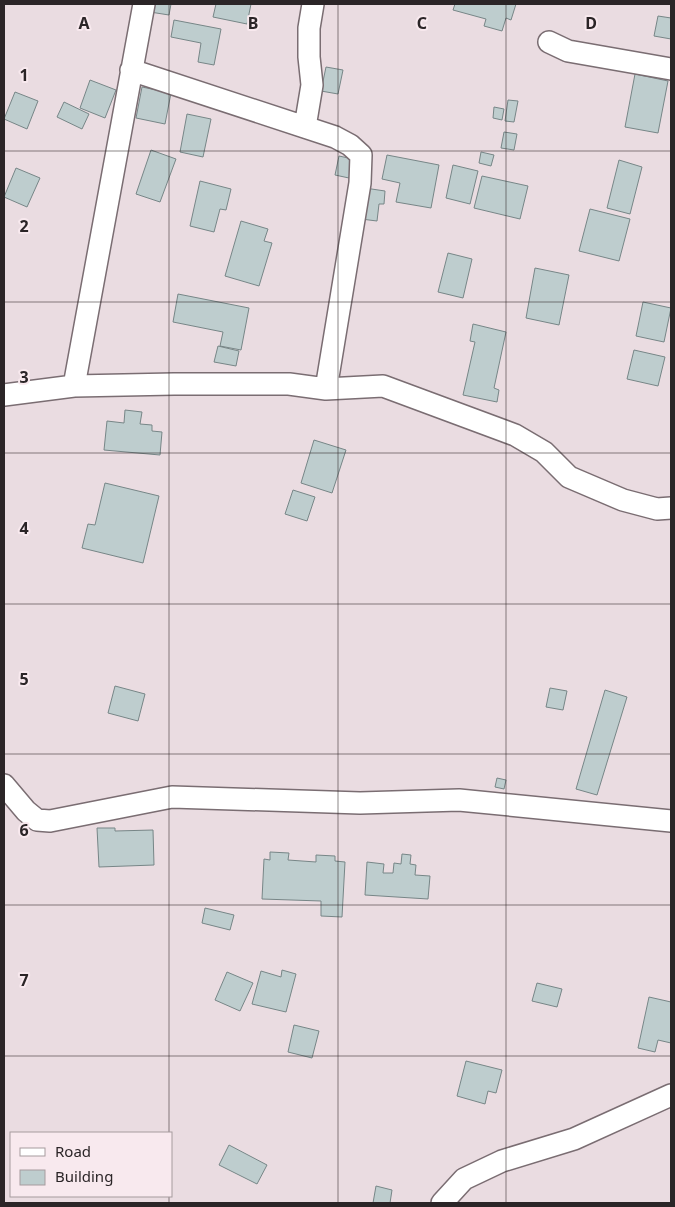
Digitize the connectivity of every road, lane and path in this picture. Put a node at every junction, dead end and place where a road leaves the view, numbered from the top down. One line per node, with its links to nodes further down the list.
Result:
1 (144, 4): 5 (street)
2 (313, 4): 6 (street)
3 (549, 42): 4 (street)
4 (671, 69)
5 (131, 70): 6 (street); 7 (street)
6 (305, 127): 8 (street)
7 (74, 386): 8 (street); 9 (street)
8 (326, 389): 10 (street)
9 (4, 395)
10 (671, 508)
11 (4, 785): 12 (street)
12 (671, 821)
13 (671, 1095): 14 (street)
14 (442, 1203)

